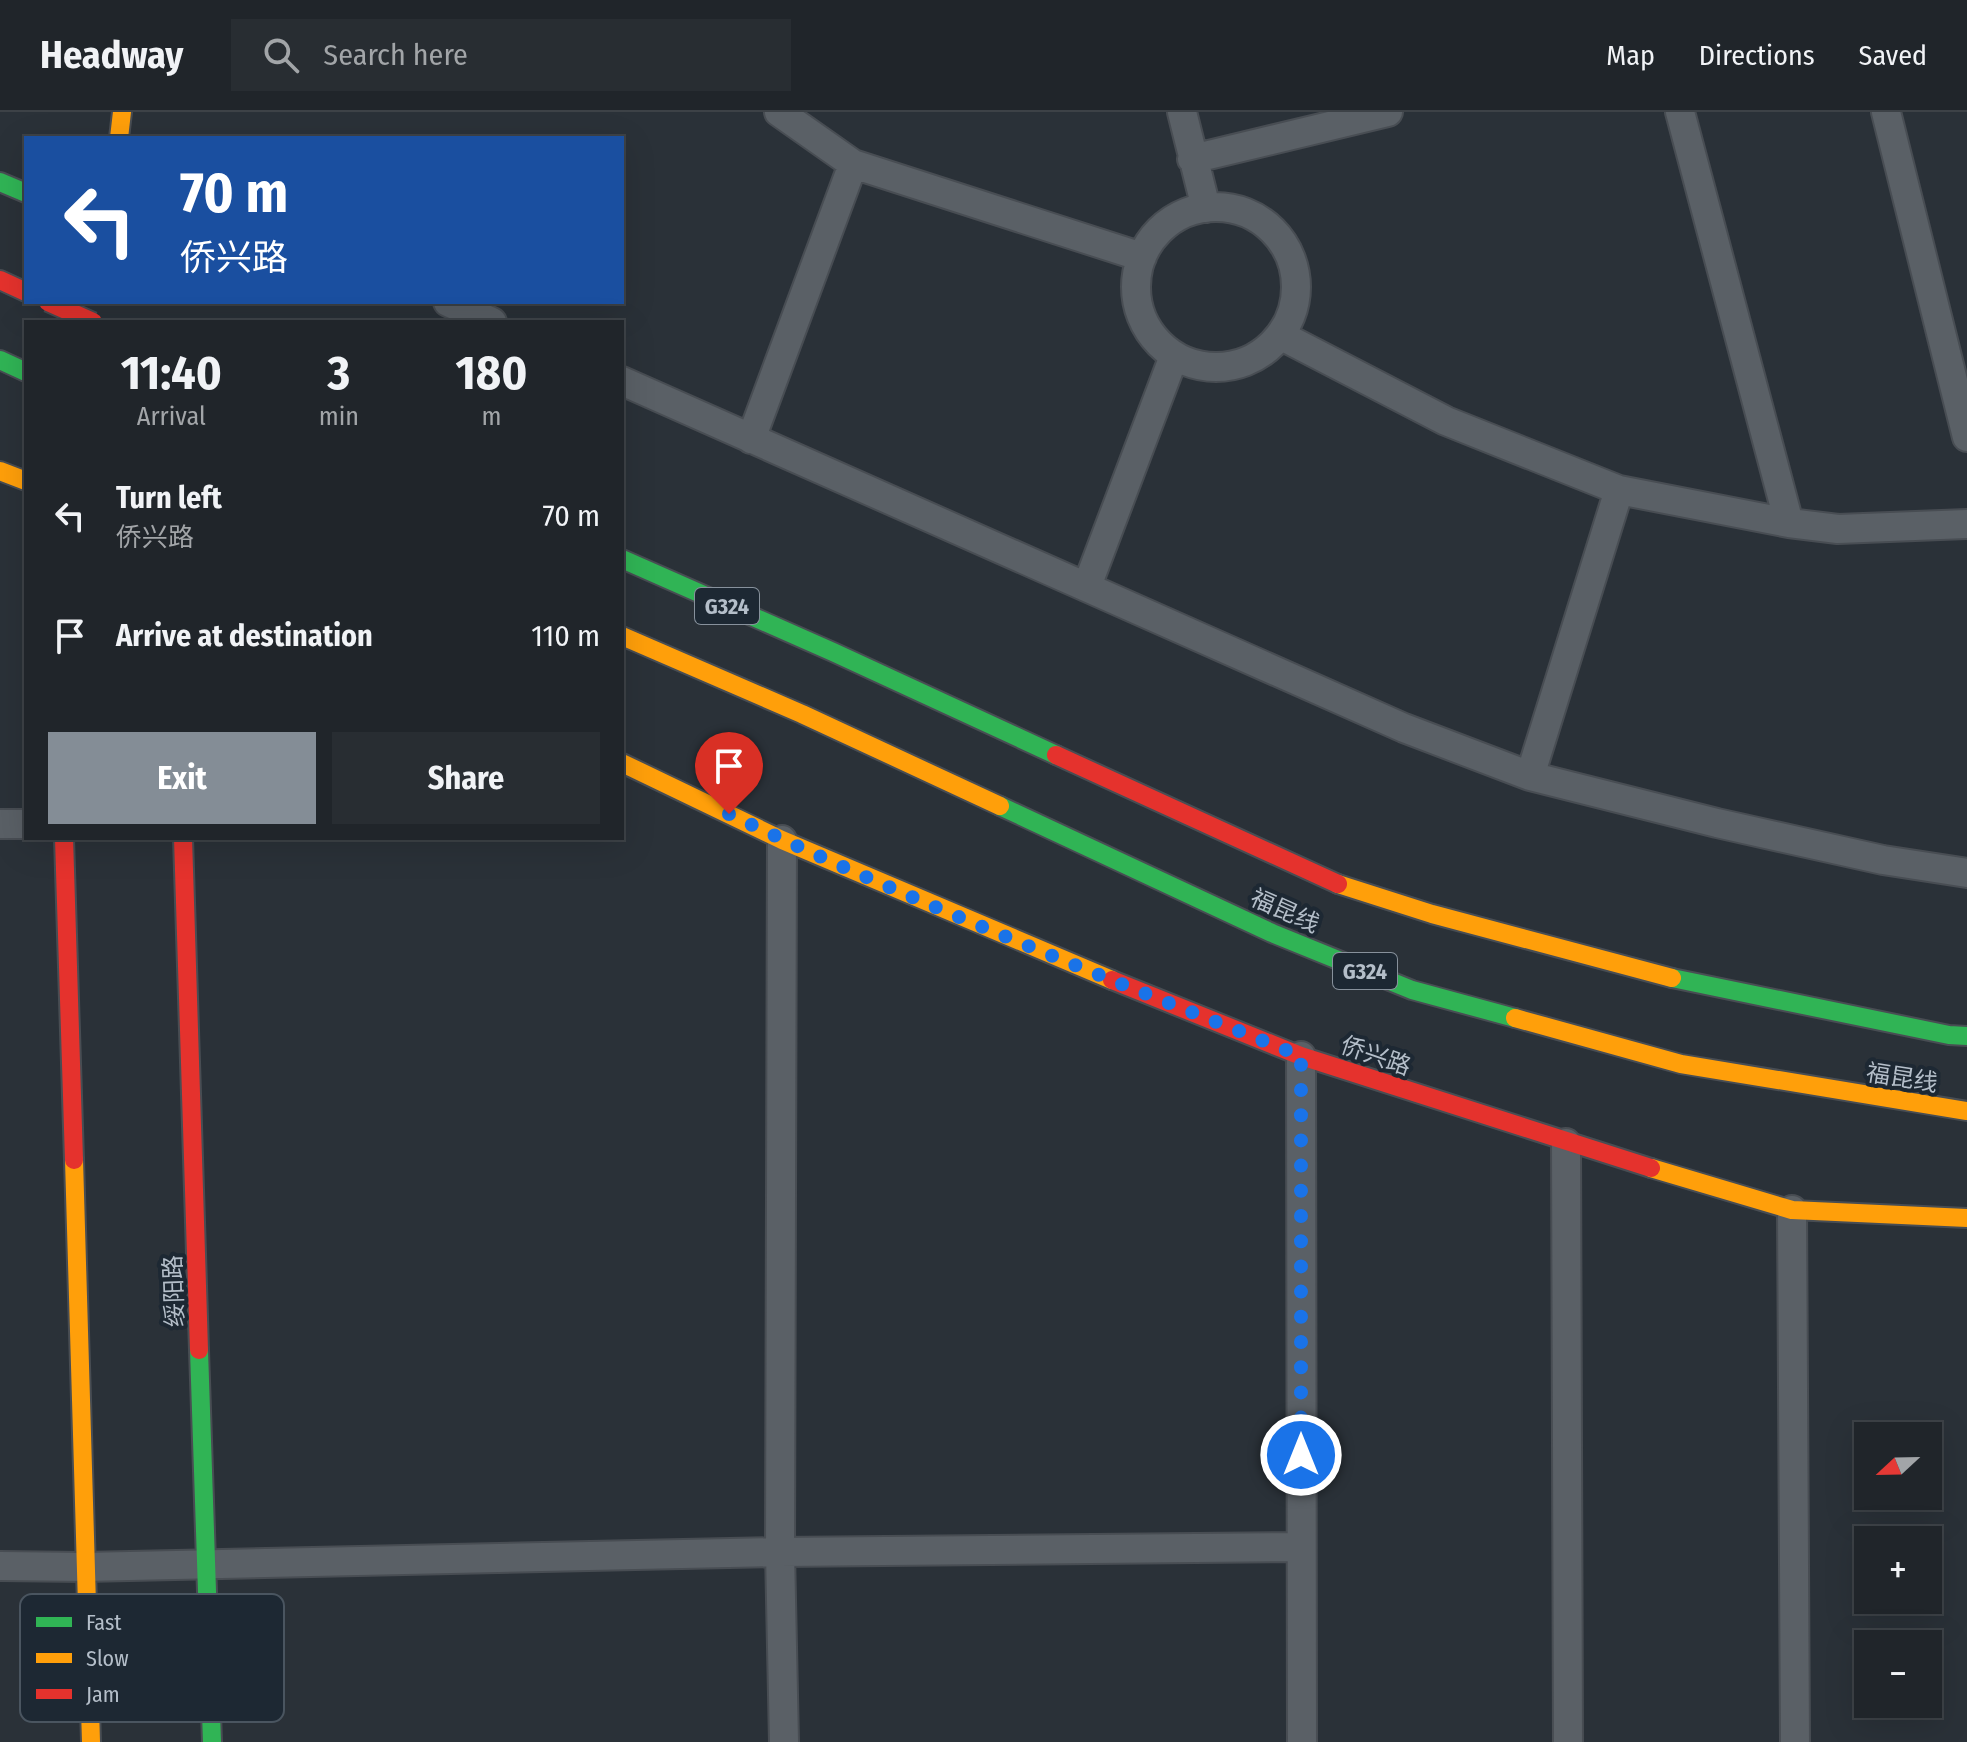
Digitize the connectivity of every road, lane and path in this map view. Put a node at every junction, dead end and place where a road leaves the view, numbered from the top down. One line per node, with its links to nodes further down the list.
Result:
1 (122, 112): 7 (main road)
2 (779, 112): 9 (street)
3 (1182, 112): 8 (street)
4 (1388, 112): 8 (street)
5 (1680, 112): 30 (street)
6 (1886, 112): 25 (street)
7 (119, 136)
8 (1192, 159): 12 (street)
9 (853, 164): 13 (street); 26 (street)
10 (0, 182): 11 (main road)
11 (24, 192)
12 (1206, 208): 13 (street); 20 (street)
13 (1142, 257): 21 (street)
14 (0, 280): 15 (main road)
15 (24, 291)
16 (52, 304): 18 (main road, bridge)
17 (452, 304): 19 (street)
18 (86, 320)
19 (488, 320)
20 (1280, 335): 21 (street); 29 (street)
21 (1174, 356): 33 (street)
22 (0, 360): 23 (main road)
23 (24, 371)
24 (624, 382): 26 (street)
25 (1967, 437)
26 (751, 439): 33 (street)
27 (0, 471): 28 (main road)
28 (24, 480)
29 (1619, 490): 30 (street); 36 (street)
30 (1789, 523): 31 (street)
31 (1967, 524)
32 (624, 560): 43 (main road, 福昆线 / G324)
33 (1087, 586): 36 (street)
34 (624, 637): 45 (main road, 福昆线 / G324)
35 (624, 764): 41 (main road, 侨兴路)
36 (1530, 776): 42 (street)
37 (0, 824): 38 (street)
38 (24, 824)
39 (64, 840): 53 (main road)
40 (183, 840): 51 (main road, 绥阳路)
41 (782, 840): 44 (main road, 侨兴路); 50 (street)
42 (1967, 873)
43 (1967, 1036)
44 (1301, 1056): 46 (main road, 侨兴路); 49 (street)
45 (1967, 1111)
46 (1566, 1143): 47 (main road, 侨兴路); 62 (street)
47 (1792, 1210): 48 (main road, 侨兴路); 63 (street)
48 (1967, 1218)
49 (1300, 1547): 50 (street); 61 (street)
50 (780, 1552): 51 (street); 60 (street)
51 (207, 1564): 53 (street); 55 (main road, 绥阳路)
52 (0, 1566): 53 (street)
53 (84, 1567): 54 (main road)
54 (85, 1594)
55 (208, 1594)
56 (90, 1722): 58 (main road)
57 (211, 1722): 59 (main road, 绥阳路)
58 (91, 1742)
59 (212, 1742)
60 (784, 1742)
61 (1302, 1742)
62 (1568, 1742)
63 (1795, 1742)

